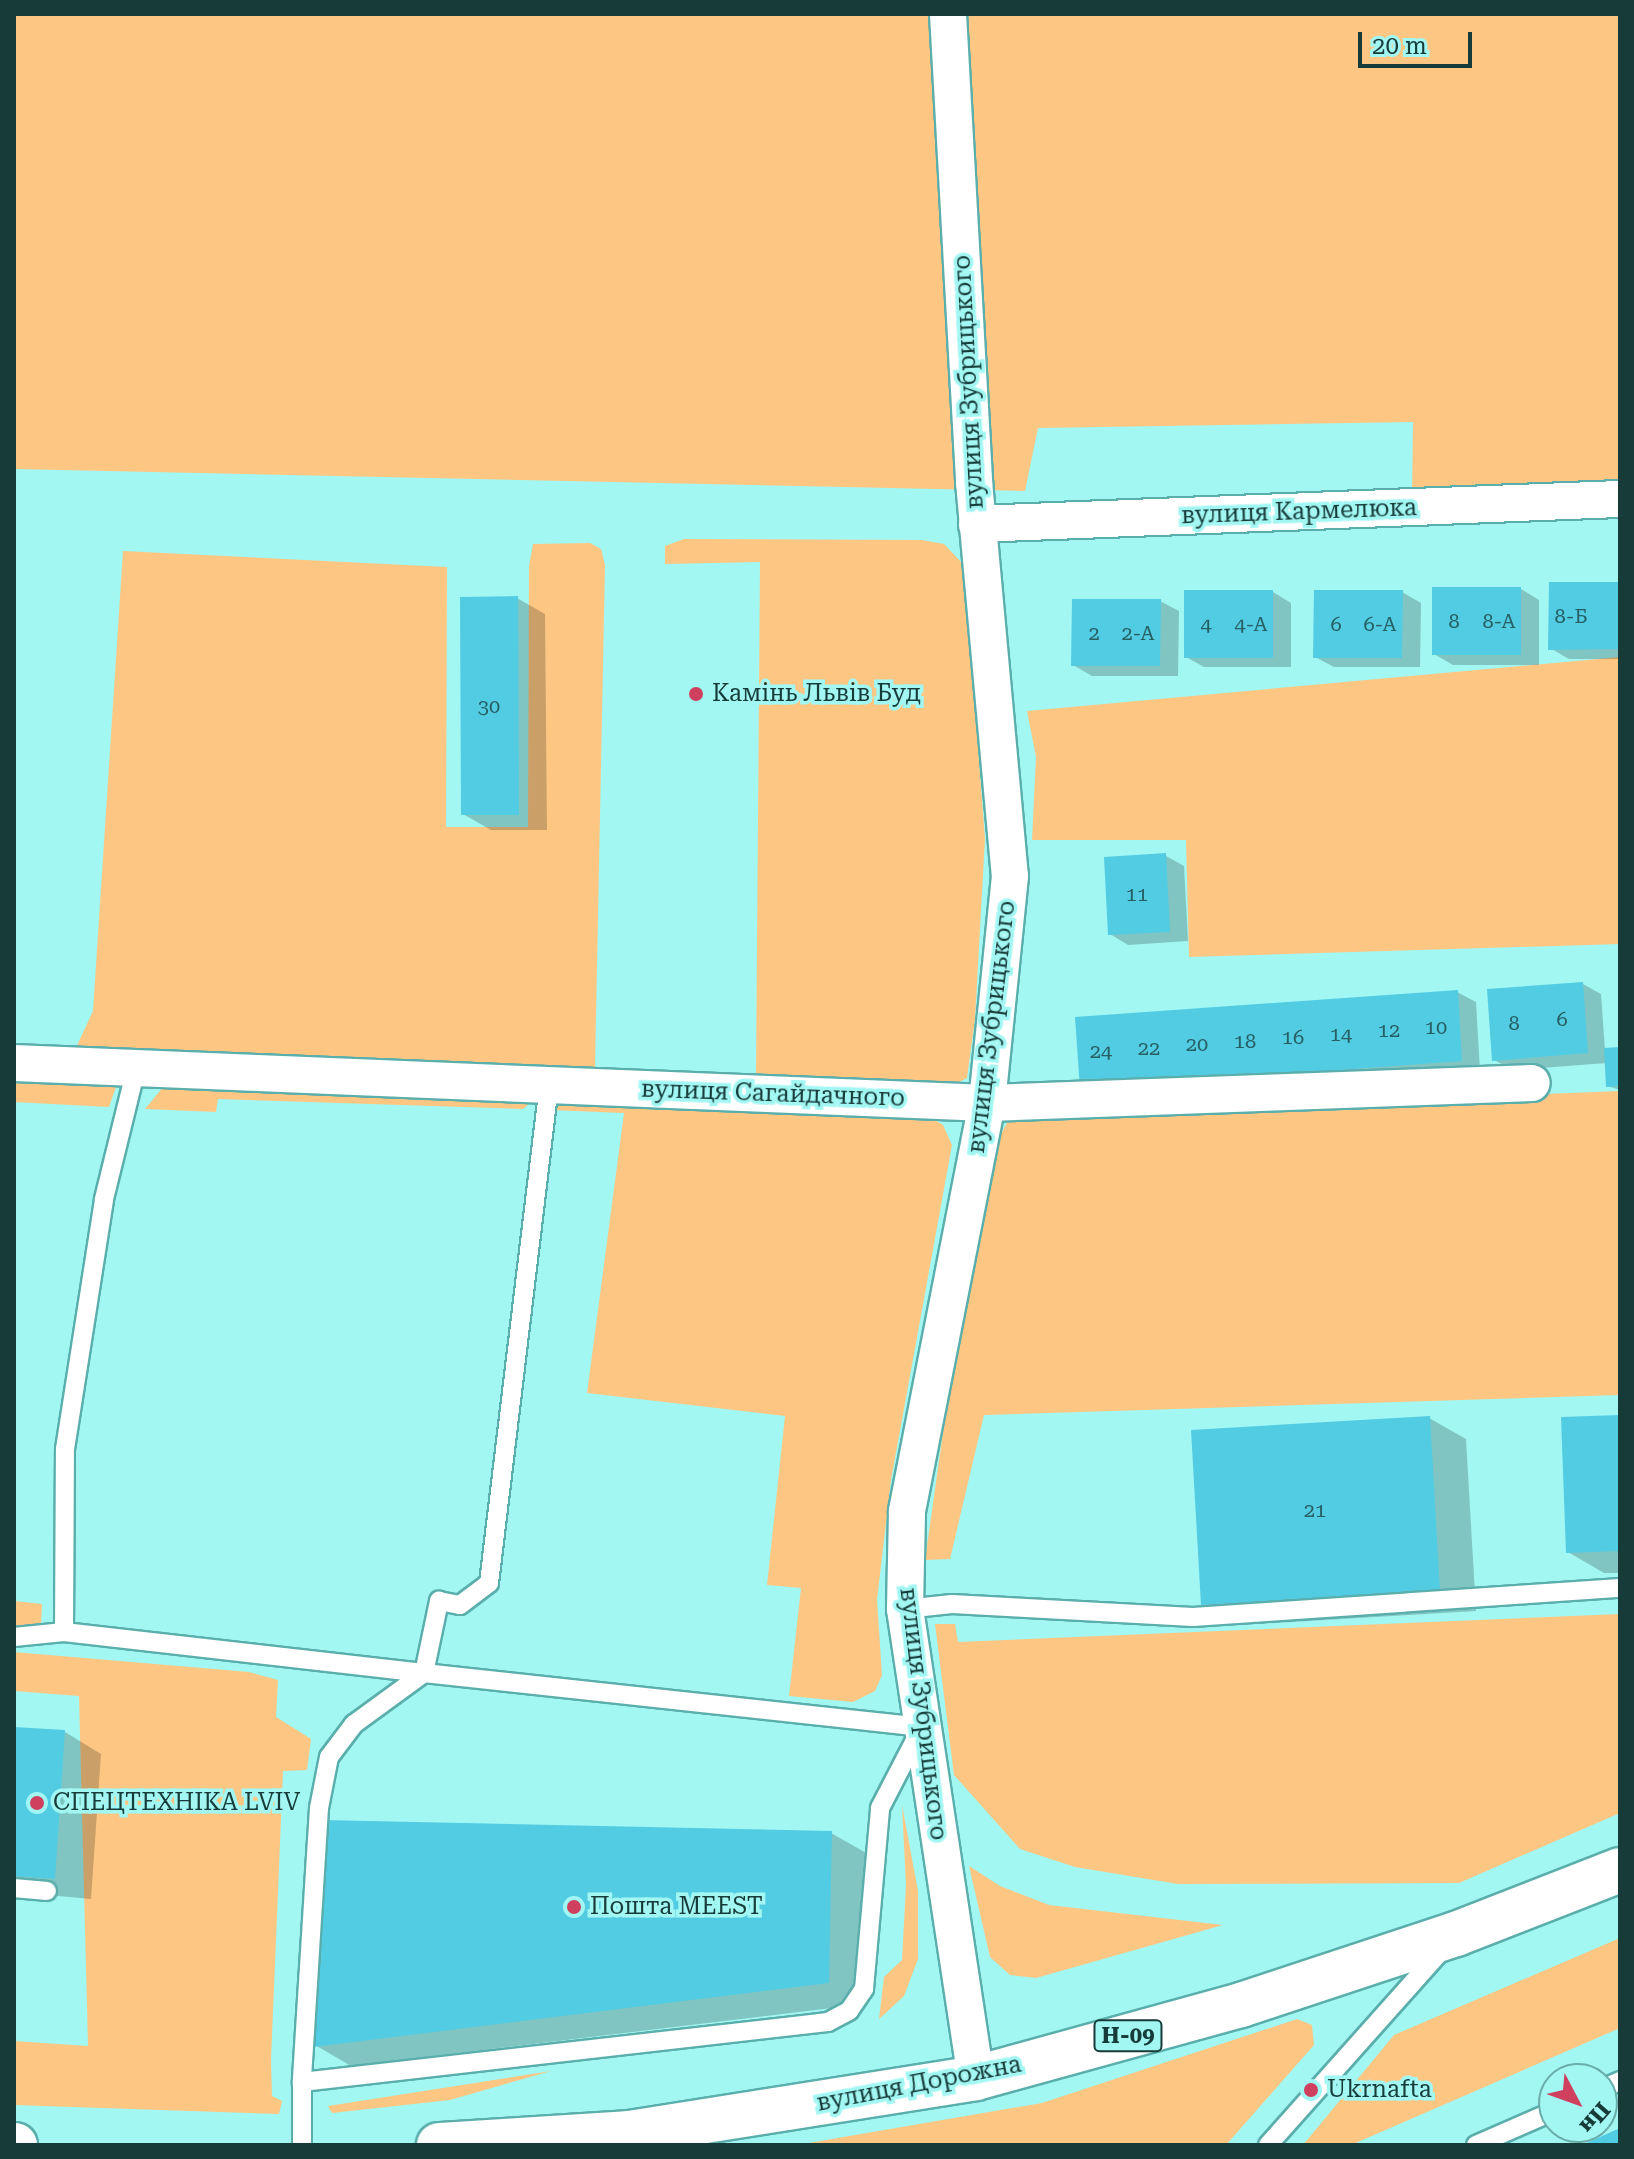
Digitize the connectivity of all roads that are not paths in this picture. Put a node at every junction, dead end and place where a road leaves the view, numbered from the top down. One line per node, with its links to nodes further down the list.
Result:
1 (948, 14): 3 (street, вулиця Зубрицького)
2 (1620, 499): 3 (street, вулиця Кармелюка)
3 (977, 524): 8 (street, вулиця Зубрицького)
4 (14, 1063): 5 (street, вулиця Сагайдачного)
5 (136, 1069): 7 (street, вулиця Сагайдачного); 11 (lane)
6 (1532, 1083): 8 (street, вулиця Сагайдачного)
7 (549, 1085): 8 (street, вулиця Сагайдачного); 13 (lane)
8 (987, 1103): 10 (street, вулиця Зубрицького)
9 (1620, 1588): 10 (lane)
10 (905, 1609): 14 (street, вулиця Зубрицького)
11 (64, 1632): 12 (lane); 13 (lane)
12 (14, 1637)
13 (424, 1673): 14 (lane); 20 (lane)
14 (922, 1727): 19 (street, вулиця Зубрицького); 20 (lane)
15 (1617, 1874): 18 (main road, вулиця Дорожна / Н-09)
16 (14, 1888): 17 (lane)
17 (47, 1891)
18 (1456, 1934): 19 (main road, вулиця Дорожна / Н-09); 25 (lane)
19 (976, 2078): 22 (main road, вулиця Дорожна / Н-09)
20 (302, 2082): 23 (lane)
21 (1538, 2118): 26 (lane)
22 (641, 2139): 24 (main road, вулиця Дорожна / Н-09)
23 (302, 2145)
24 (439, 2145)
25 (1268, 2145)
26 (1476, 2145)

